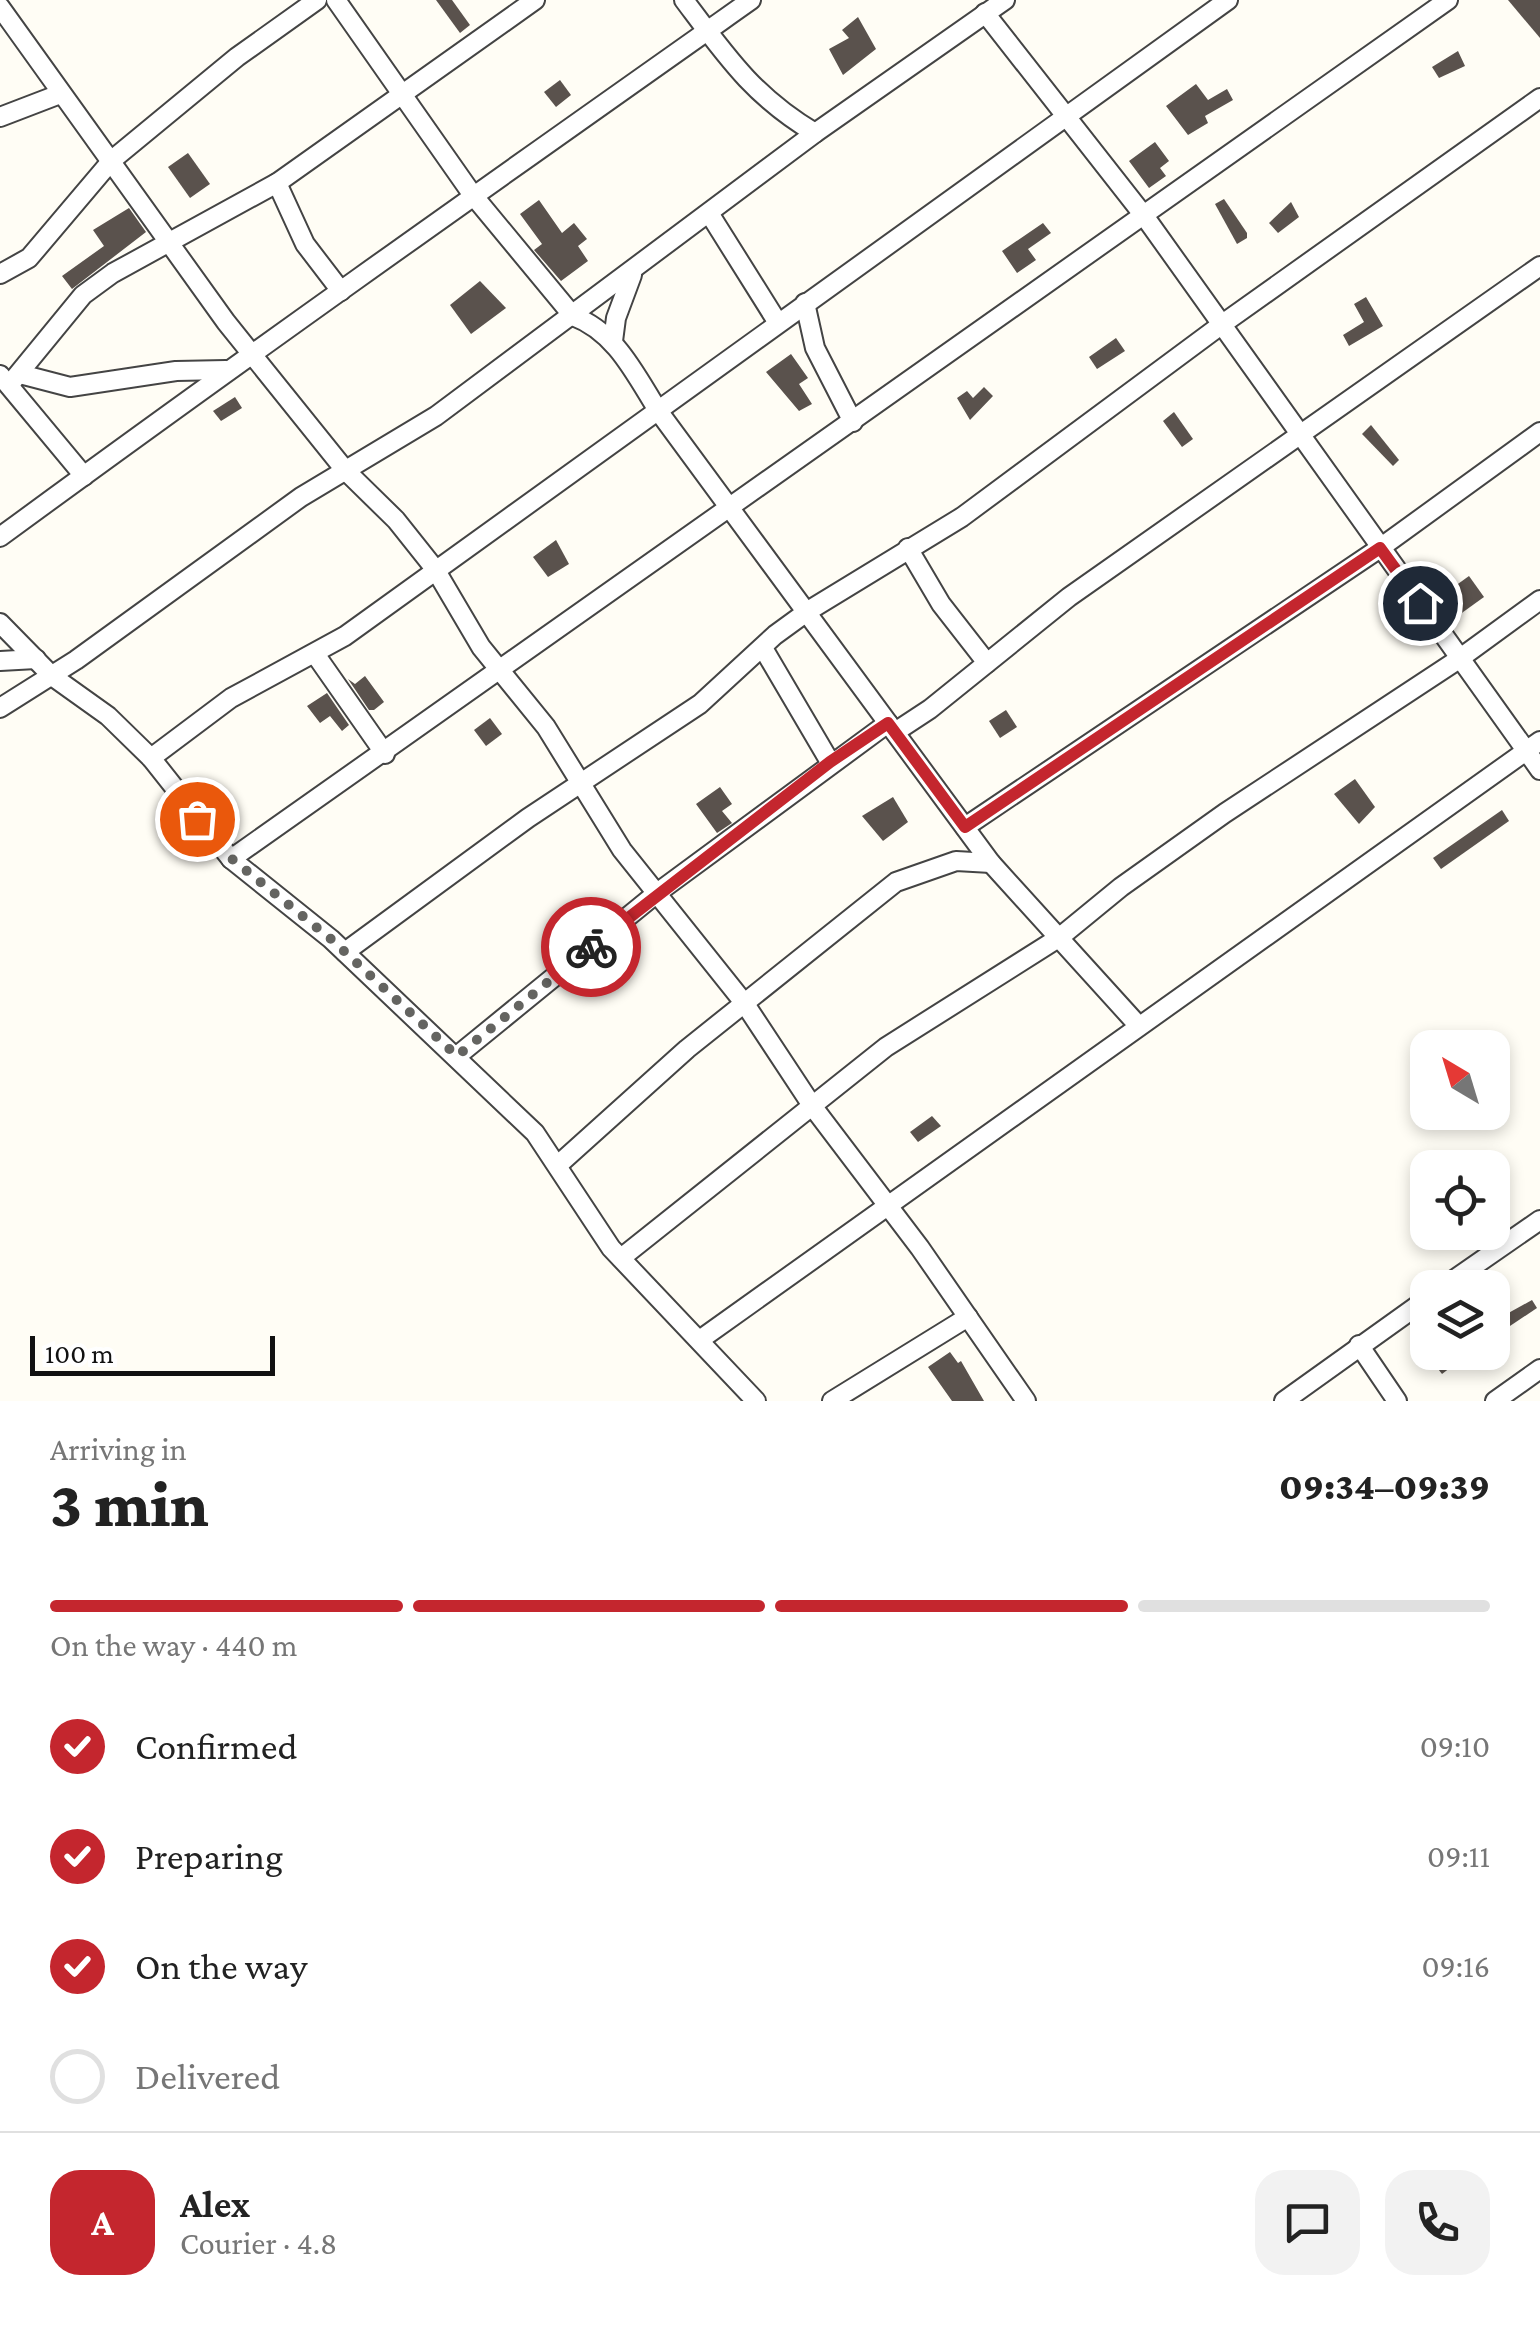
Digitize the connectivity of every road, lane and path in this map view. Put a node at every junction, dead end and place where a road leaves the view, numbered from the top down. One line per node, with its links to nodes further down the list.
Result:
1 (317, 0): 18 (street)
2 (336, 0): 12 (street)
3 (535, 0): 12 (street)
4 (684, 0): 11 (street)
5 (750, 0): 11 (street)
6 (1005, 0): 10 (street)
7 (1228, 0): 15 (street)
8 (1448, 0): 22 (street)
9 (0, 6): 13 (street)
10 (986, 14): 15 (street); 17 (street)
11 (707, 31): 17 (street); 20 (street)
12 (402, 92): 19 (street); 20 (street)
13 (60, 94): 16 (street); 18 (street)
14 (1540, 98): 31 (street)
15 (1066, 116): 22 (street); 28 (street)
16 (0, 117)
17 (815, 134): 21 (street)
18 (112, 160): 23 (street); 26 (street)
19 (277, 183): 23 (street); 27 (street)
20 (472, 194): 27 (street); 29 (street)
21 (709, 213): 25 (street); 30 (street)
22 (1145, 217): 31 (street); 37 (street)
23 (170, 242): 33 (street); 35 (street)
24 (1540, 266): 39 (street)
25 (634, 270): 29 (street); 32 (street)
26 (0, 274)
27 (342, 291): 33 (street)
28 (805, 303): 30 (street); 37 (street)
29 (573, 316): 32 (street); 40 (street)
30 (778, 323): 36 (street)
31 (1221, 325): 39 (street); 44 (street)
32 (613, 341): 36 (street)
33 (250, 352): 34 (street); 40 (street)
34 (227, 370): 35 (street); 41 (street)
35 (10, 378): 41 (street)
36 (659, 412): 42 (street); 46 (street)
37 (853, 422): 42 (street)
38 (1540, 432): 45 (street)
39 (1300, 436): 45 (street); 55 (street)
40 (346, 470): 46 (street); 57 (street)
41 (84, 476): 43 (street)
42 (730, 508): 48 (street); 56 (street)
43 (0, 537)
44 (908, 548): 48 (street); 55 (street)
45 (1380, 548): 53 (street); 66 (street)
46 (436, 569): 51 (street); 56 (street)
47 (1540, 600): 53 (street)
48 (808, 611): 50 (street); 59 (street)
49 (0, 622): 52 (street)
50 (763, 648): 63 (street); 65 (street)
51 (315, 654): 61 (street); 62 (street)
52 (36, 659): 54 (street); 57 (street)
53 (1460, 659): 60 (street); 70 (street)
54 (0, 662)
55 (987, 663): 59 (street)
56 (502, 671): 61 (street); 65 (street)
57 (52, 676): 58 (street); 62 (street)
58 (0, 708)
59 (892, 727): 63 (street); 66 (street)
60 (1533, 745): 64 (street); 73 (street)
61 (386, 754): 67 (street)
62 (151, 758): 67 (street)
63 (830, 762): 69 (street)
64 (1540, 770)
65 (582, 786): 69 (street); 71 (street)
66 (965, 827): 68 (street)
67 (232, 859): 71 (street)
68 (991, 863): 70 (street); 72 (street)
69 (657, 893): 72 (street); 74 (street)
70 (1060, 938): 73 (street); 75 (street)
71 (344, 952): 74 (street)
72 (746, 1004): 75 (street); 76 (street)
73 (1137, 1024): 77 (street)
74 (457, 1056): 76 (street)
75 (813, 1106): 77 (street); 79 (street)
76 (558, 1165): 79 (street)
77 (886, 1207): 82 (street); 83 (street)
78 (1540, 1220): 80 (street)
79 (621, 1258): 83 (street)
80 (1468, 1270)
81 (1410, 1310): 84 (street)
82 (968, 1318): 87 (street); 88 (street)
83 (701, 1339): 86 (street)
84 (1360, 1345): 89 (street); 90 (street)
85 (1540, 1369): 91 (street)
86 (756, 1401)
87 (832, 1401)
88 (1026, 1401)
89 (1284, 1401)
90 (1397, 1401)
91 (1495, 1401)

